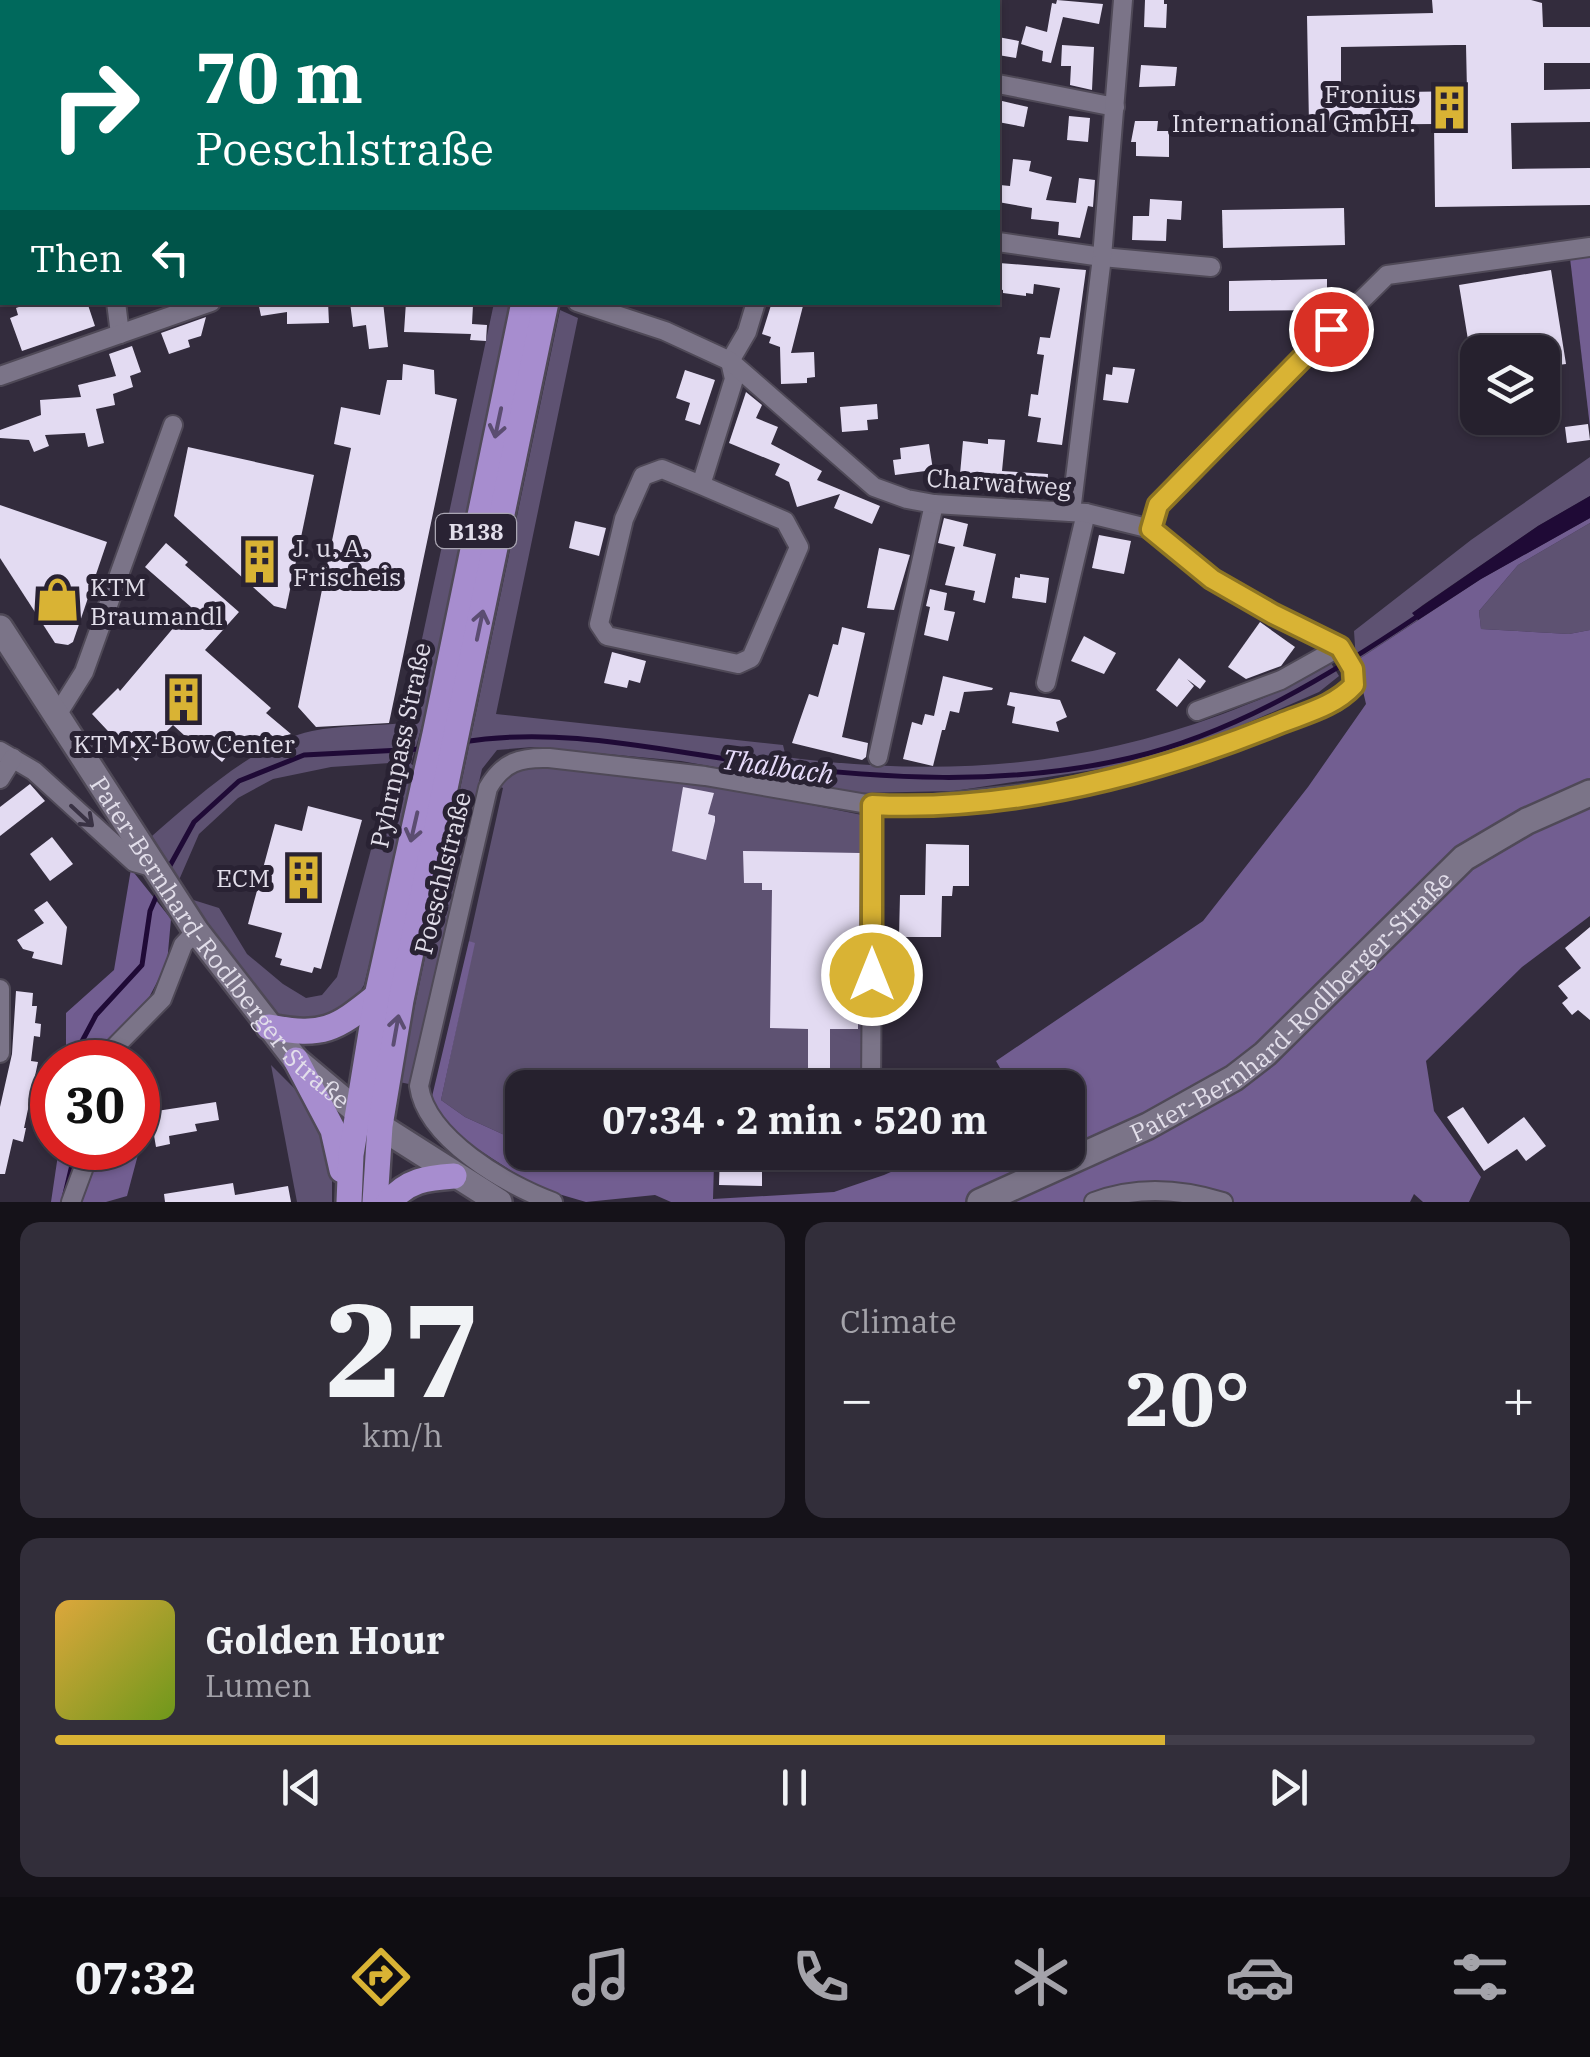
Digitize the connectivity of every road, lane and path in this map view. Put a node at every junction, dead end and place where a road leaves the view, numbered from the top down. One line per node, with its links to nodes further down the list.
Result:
1 (1123, 0): 3 (street)
2 (1000, 84): 3 (street)
3 (1115, 108): 6 (street)
4 (1000, 242): 6 (street)
5 (1590, 247): 20 (street)
6 (1102, 257): 7 (street); 19 (street)
7 (1211, 267)
8 (116, 305): 13 (street)
9 (203, 305): 13 (street)
10 (586, 305): 14 (street, Charwatweg)
11 (755, 305): 14 (street)
12 (527, 321): 28 (main road, Pyhrnpass Straße / B138, one-way to 12); 28 (main road, Pyhrnpass Straße / B138, one-way to 28)
13 (120, 334): 15 (street)
14 (730, 361): 17 (street); 18 (street, Charwatweg)
15 (0, 376)
16 (173, 425): 25 (street)
17 (701, 485): 17 (street)
18 (934, 504): 19 (street, Charwatweg); 27 (street)
19 (1079, 512): 20 (street, Charwatweg); 23 (street)
20 (1151, 529): 22 (street, Charwatweg)
21 (0, 628): 25 (main road, Pater-Bernhard-Rodlberger-Straße)
22 (1348, 664): 24 (street); 31 (street, Poeschlstraße)
23 (1046, 683)
24 (1197, 711)
25 (56, 715): 32 (main road, Pater-Bernhard-Rodlberger-Straße)
26 (6, 754): 29 (street); 32 (street, one-way to 32)
27 (878, 756)
28 (438, 773): 35 (main road, Pyhrnpass Straße / B138, one-way to 35); 41 (main road, Pyhrnpass Straße / B138, one-way to 28)
29 (0, 779)
30 (1590, 793): 50 (main road, Pater-Bernhard-Rodlberger-Straße)
31 (872, 805): 40 (street); 49 (street, Poeschlstraße)
32 (155, 868): 33 (main road, Pater-Bernhard-Rodlberger-Straße)
33 (196, 931): 36 (main road, Pater-Bernhard-Rodlberger-Straße); 37 (street)
34 (0, 989): 38 (street)
35 (377, 996): 36 (main road); 41 (main road, Pyhrnpass Straße / B138)
36 (270, 1026): 39 (main road, Pater-Bernhard-Rodlberger-Straße)
37 (122, 1040)
38 (0, 1052)
39 (296, 1060): 41 (main road, Pater-Bernhard-Rodlberger-Straße); 45 (main road)
40 (871, 1070)
41 (369, 1119): 43 (main road, Pater-Bernhard-Rodlberger-Straße); 45 (main road, Pyhrnpass Straße / B138); 46 (main road, Pyhrnpass Straße / B138)
42 (83, 1170): 44 (street)
43 (454, 1176): 47 (main road); 48 (main road, Pater-Bernhard-Rodlberger-Straße)
44 (71, 1202)
45 (348, 1202)
46 (375, 1202)
47 (389, 1202)
48 (499, 1202)
49 (553, 1202)
50 (980, 1202)
51 (1094, 1202): 52 (street)
52 (1223, 1202)

